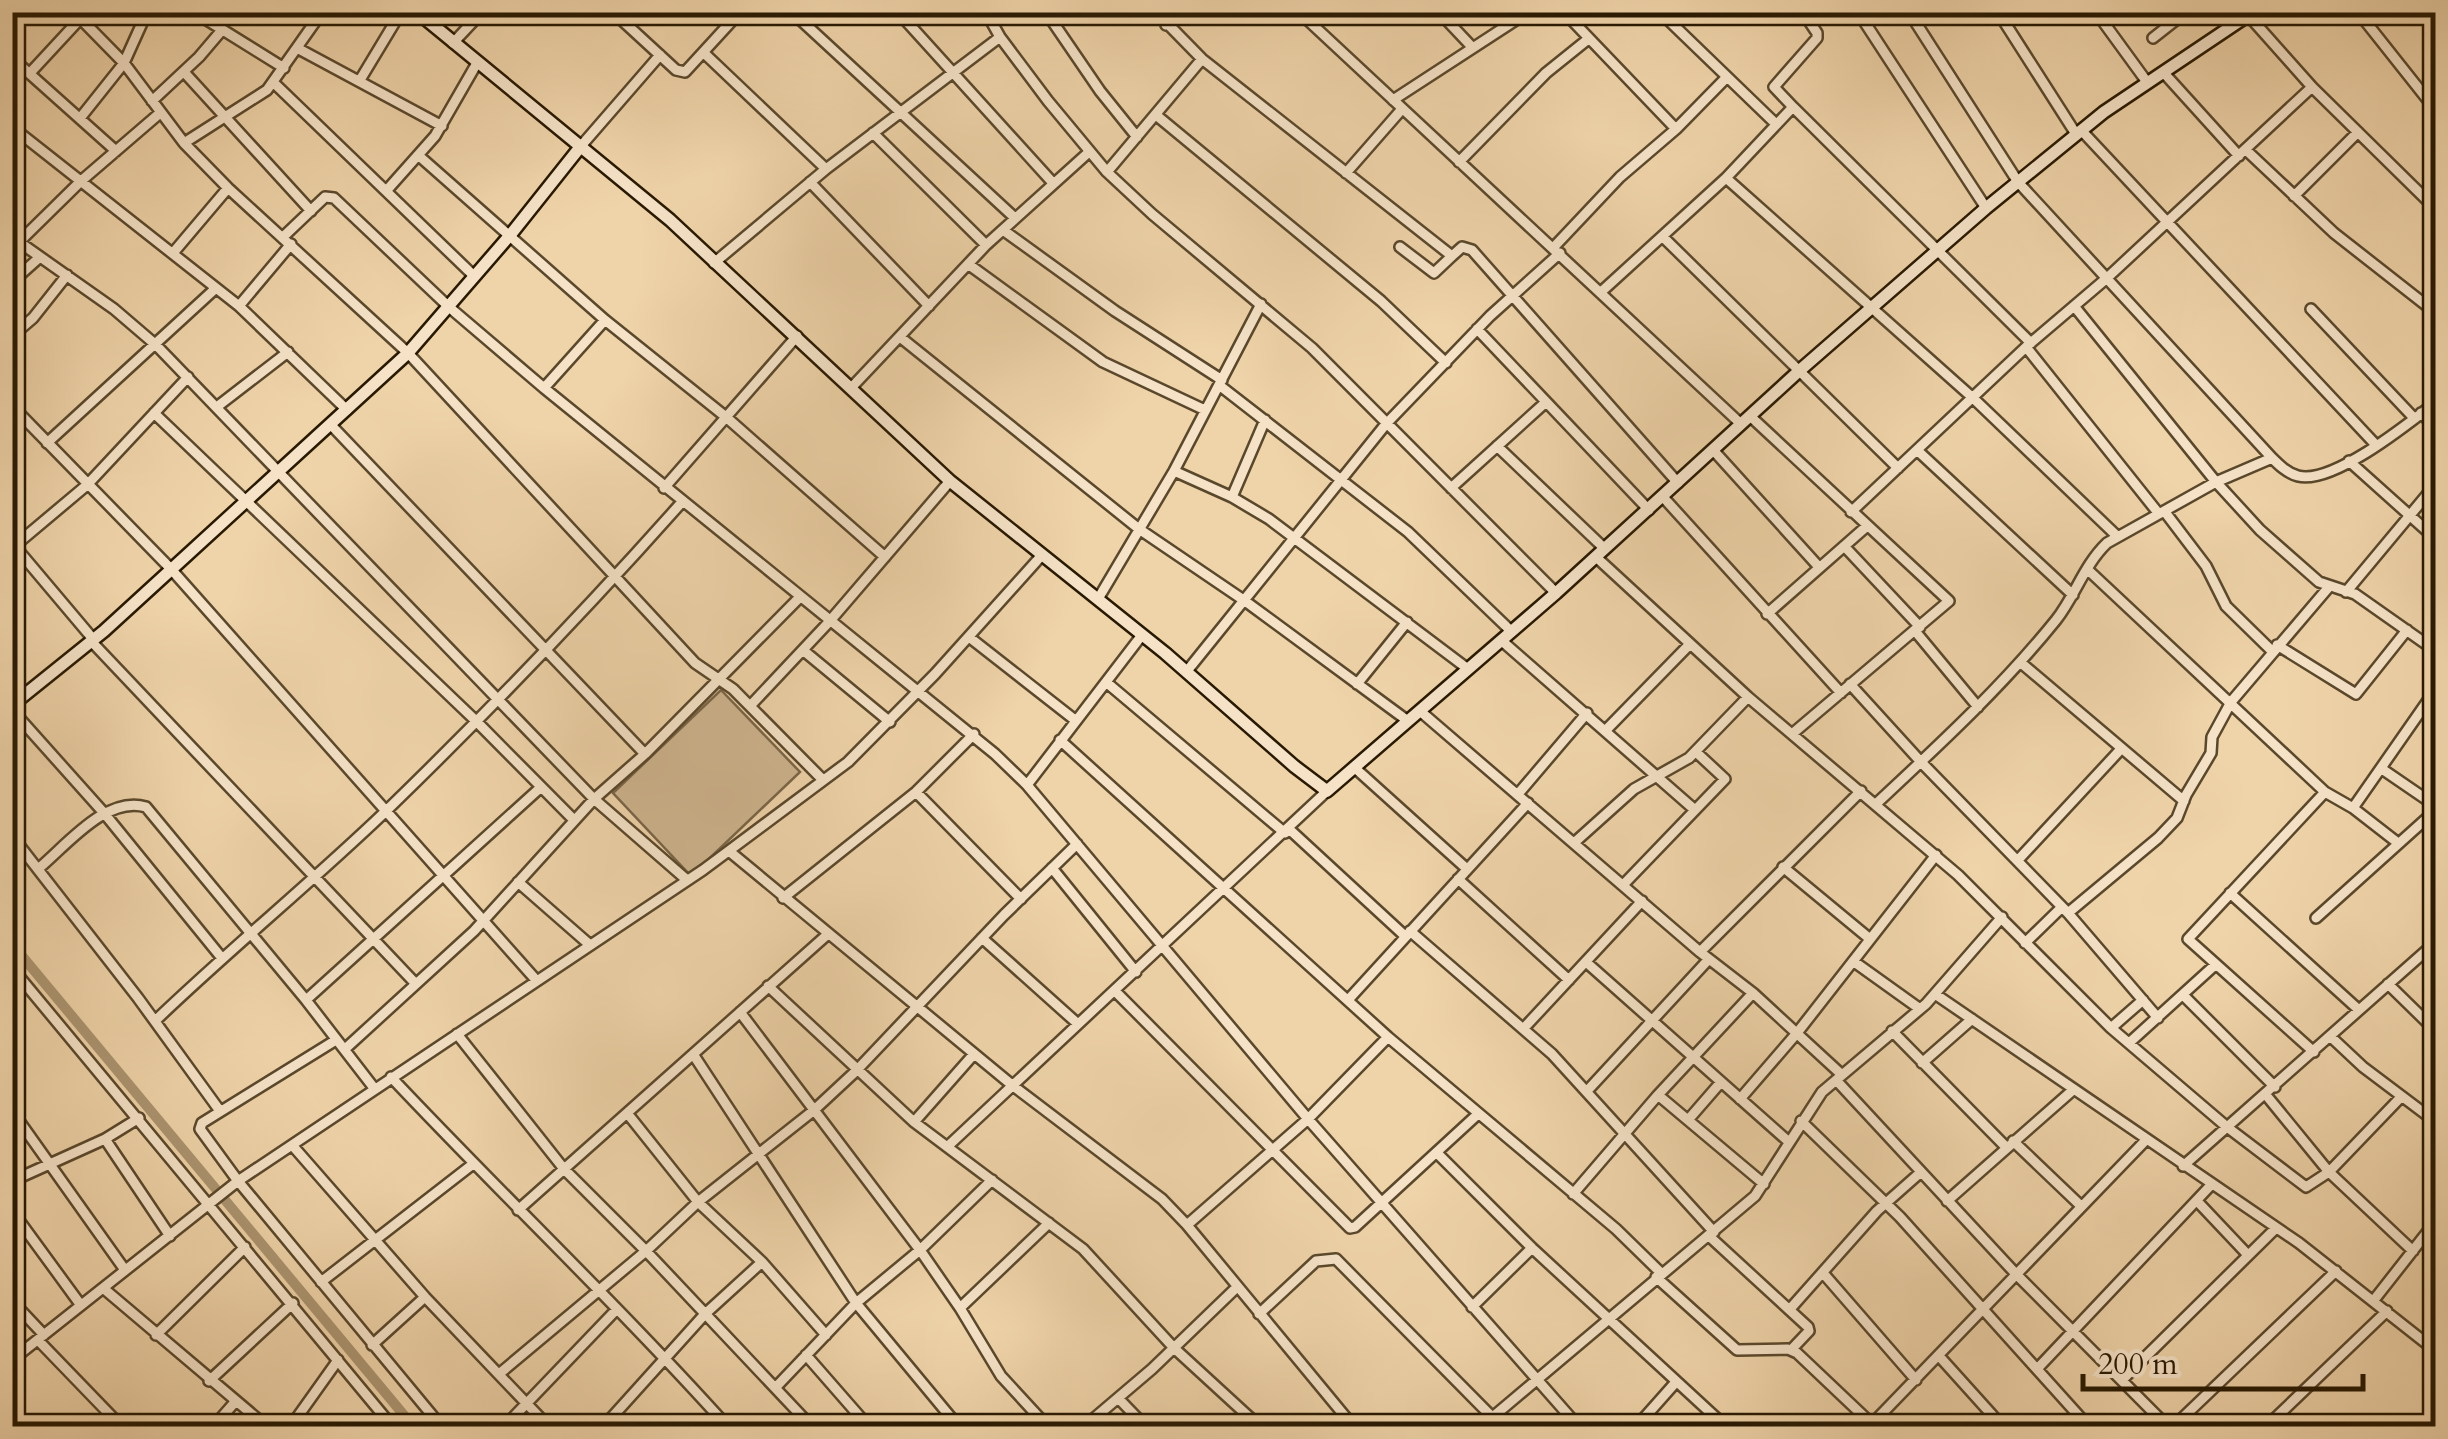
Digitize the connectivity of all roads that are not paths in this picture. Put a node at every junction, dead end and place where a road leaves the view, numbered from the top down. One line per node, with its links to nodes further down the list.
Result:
1 (194, 12): 32 (street)
2 (322, 12): 38 (street)
3 (401, 12): 51 (street)
4 (417, 12): 36 (street)
5 (482, 12): 36 (street)
6 (613, 12): 40 (street)
7 (740, 12): 39 (street)
8 (792, 12): 60 (street)
9 (898, 12): 49 (street)
10 (986, 12): 33 (street)
11 (1046, 12): 72 (street)
12 (1156, 12): 30 (street)
13 (1186, 12): 30 (street)
14 (1299, 12): 56 (street)
15 (1439, 12): 37 (street)
16 (1528, 12): 37 (street)
17 (1564, 12): 35 (street)
18 (1660, 12): 50 (street)
19 (1803, 12): 58 (street)
20 (1858, 12): 91 (street)
21 (1909, 12): 86 (street)
22 (1998, 12): 69 (street)
23 (2096, 12): 52 (street)
24 (2186, 12): 34 (street)
25 (2218, 12): 31 (street)
26 (2358, 12): 55 (street)
27 (146, 13): 43 (street)
28 (2250, 14): 31 (street); 54 (street)
29 (77, 16): 43 (street); 48 (street)
30 (1166, 26): 42 (street)
31 (2230, 28): 47 (street)
32 (222, 30): 45 (street); 46 (street)
33 (1000, 37): 49 (street); 76 (street)
34 (2153, 38)
35 (1587, 40): 68 (street); 79 (street)
36 (454, 43): 44 (street)
37 (1472, 47): 56 (street)
38 (297, 48): 45 (street); 51 (street)
39 (704, 53): 40 (street); 80 (street)
40 (660, 55): 74 (street)
41 (12, 58): 48 (street)
42 (1202, 60): 62 (street); 82 (street)
43 (124, 63): 57 (street); 63 (street)
44 (477, 63): 66 (street); 74 (street)
45 (284, 68): 53 (street)
46 (184, 72): 57 (street); 64 (street)
47 (2163, 72): 52 (street); 77 (street)
48 (30, 73): 63 (street)
49 (952, 74): 60 (street); 87 (street)
50 (1727, 77): 65 (street); 68 (street)
51 (360, 80): 66 (street)
52 (2147, 82): 69 (street)
53 (274, 83): 64 (street); 89 (street)
54 (2312, 87): 70 (street); 77 (street)
55 (2436, 96)
56 (1393, 100): 59 (street)
57 (152, 101): 61 (street)
58 (1793, 107): 65 (street); 103 (street)
59 (1402, 109): 79 (street); 82 (street)
60 (901, 110): 71 (street); 94 (street)
61 (160, 112): 73 (street); 75 (street)
62 (1156, 115): 72 (street); 134 (street)
63 (81, 117): 75 (street)
64 (224, 118): 73 (street); 93 (street)
65 (1776, 124): 83 (street)
66 (442, 126): 78 (street)
67 (12, 128): 84 (street)
68 (1676, 128): 104 (street)
69 (2078, 132): 86 (street); 95 (street)
70 (2358, 132): 90 (street); 92 (street)
71 (873, 133): 80 (street); 101 (street)
72 (1137, 137): 81 (street)
73 (184, 143): 88 (street)
74 (581, 146): 97 (street); 108 (street)
75 (116, 151): 84 (street)
76 (1089, 152): 81 (street); 87 (street)
77 (2242, 153): 90 (street); 95 (street)
78 (418, 155): 89 (street); 97 (street)
79 (1459, 162): 104 (street)
80 (826, 169): 85 (street)
81 (1108, 172): 117 (street)
82 (1346, 173): 107 (street)
83 (1726, 178): 98 (street); 121 (street)
84 (81, 181): 99 (street); 105 (street)
85 (810, 182): 108 (street); 120 (street)
86 (2018, 182): 91 (street); 112 (street)
87 (1053, 183): 94 (street)
88 (228, 188): 100 (street); 105 (street)
89 (387, 190): 111 (street)
90 (2294, 196): 124 (street)
91 (1986, 208): 103 (street)
92 (2436, 210)
93 (311, 211): 100 (street); 119 (street)
94 (1014, 218): 96 (street)
95 (2165, 224): 112 (street); 156 (street)
96 (1003, 230): 101 (street); 137 (street)
97 (511, 234): 111 (street); 125 (street)
98 (1663, 237): 115 (street); 135 (street)
99 (16, 240): 106 (street)
100 (287, 240): 118 (street); 133 (street)
101 (986, 245): 109 (street)
102 (1400, 247): 107 (street)
103 (1939, 250): 121 (street); 131 (street)
104 (1556, 251): 115 (street); 116 (street)
105 (173, 253): 114 (street)
106 (40, 256): 110 (street); 113 (street)
107 (1452, 256): 116 (street)
108 (714, 263): 128 (street)
109 (968, 264): 120 (street); 146 (street)
110 (67, 275): 127 (street); 130 (street)
111 (474, 276): 119 (street)
112 (2107, 278): 122 (street); 160 (street)
113 (12, 282)
114 (216, 288): 118 (street); 130 (street)
115 (1602, 292): 151 (street)
116 (1512, 295): 126 (street); 168 (street)
117 (1261, 304): 137 (street); 152 (street)
118 (239, 306): 132 (street)
119 (449, 306): 133 (street); 138 (street)
120 (929, 306): 129 (street)
121 (1873, 306): 135 (street); 140 (street)
122 (2074, 306): 131 (street); 167 (street)
123 (2311, 309): 148 (street)
124 (2436, 313)
125 (606, 320): 138 (street); 149 (street)
126 (1477, 329): 134 (street); 141 (street)
127 (12, 336)
128 (797, 336): 139 (street); 149 (street)
129 (900, 337): 139 (street); 182 (street)
130 (156, 345): 136 (street); 155 (street)
131 (2028, 345): 140 (street); 179 (street)
132 (288, 352): 144 (street); 145 (street)
133 (408, 353): 145 (street); 194 (street)
134 (1446, 362): 152 (street)
135 (1799, 370): 151 (street); 162 (street)
136 (188, 376): 144 (street); 147 (street)
137 (1220, 382): 146 (street); 150 (street)
138 (544, 388): 171 (street)
139 (851, 388): 166 (street)
140 (1973, 398): 159 (street); 183 (street)
141 (1546, 402): 157 (street); 177 (street)
142 (2436, 402): 148 (street)
143 (12, 406): 155 (street)
144 (218, 406): 163 (street)
145 (346, 410): 153 (street)
146 (1206, 410): 164 (street)
147 (154, 413): 170 (street); 175 (street)
148 (2418, 416): 154 (street); 156 (street)
149 (726, 417): 171 (street); 190 (street)
150 (1266, 420): 165 (street); 173 (street)
151 (1746, 420): 158 (street); 178 (street)
152 (1386, 424): 165 (street); 172 (street)
153 (331, 425): 163 (street); 214 (street)
154 (2436, 428)
155 (47, 443): 170 (street)
156 (2376, 445): 161 (street)
157 (1497, 446): 172 (street); 188 (street)
158 (1714, 450): 168 (street); 191 (street)
159 (1918, 451): 162 (street); 198 (street)
160 (2272, 458): 161 (street); 167 (street)
161 (2349, 461): 180 (street)
162 (1898, 468): 178 (street)
163 (279, 470): 175 (street); 228 (street)
164 (1174, 471): 173 (street); 182 (street)
165 (1342, 478): 184 (street); 207 (street)
166 (950, 481): 189 (street); 190 (street)
167 (2216, 482): 179 (street); 195 (street)
168 (1678, 483): 174 (street)
169 (2436, 484): 180 (street)
170 (87, 485): 186 (street); 192 (street)
171 (664, 488): 176 (street)
172 (1451, 488): 197 (street)
173 (1232, 497): 184 (street)
174 (1663, 497): 177 (street); 202 (street)
175 (244, 500): 192 (street); 236 (street)
176 (682, 502): 194 (street); 199 (street)
177 (1649, 510): 188 (street)
178 (1852, 512): 181 (street)
179 (2162, 513): 183 (street); 213 (street)
180 (2408, 514): 185 (street); 196 (street)
181 (1867, 526): 187 (street); 205 (street)
182 (1139, 529): 200 (street); 201 (street)
183 (2118, 536): 193 (street)
184 (1295, 538): 201 (street); 204 (street)
185 (2436, 539)
186 (13, 546): 210 (street)
187 (1844, 546): 191 (street); 205 (street)
188 (1601, 553): 197 (street); 212 (street)
189 (1042, 555): 200 (street); 209 (street)
190 (885, 558): 203 (street)
191 (1819, 567): 202 (street)
192 (172, 569): 210 (street); 265 (street)
193 (2087, 569): 198 (street); 229 (street)
194 (614, 578): 214 (street); 220 (street)
195 (2328, 588): 196 (street); 213 (street)
196 (2346, 592): 206 (street)
197 (1556, 593): 207 (street)
198 (2073, 595): 217 (street)
199 (800, 598): 203 (street); 220 (street)
200 (1098, 599): 208 (street)
201 (1245, 601): 219 (street); 222 (street)
202 (1767, 614): 226 (street)
203 (829, 622): 215 (street); 225 (street)
204 (1407, 622): 218 (street); 222 (street)
205 (1917, 629): 223 (street); 232 (street)
206 (2407, 630): 213 (street); 216 (street)
207 (1512, 632): 211 (street)
208 (1142, 635): 219 (street); 221 (street)
209 (969, 636): 225 (street); 235 (street)
210 (92, 640): 231 (street); 280 (street)
211 (1502, 641): 218 (street); 234 (street)
212 (1690, 644): 227 (street); 239 (street)
213 (2274, 648): 229 (street)
214 (546, 651): 228 (street); 245 (street)
215 (804, 651): 230 (street); 238 (street)
216 (2436, 651)
217 (2020, 662): 232 (street); 243 (street)
218 (1468, 669): 233 (street)
219 (1186, 671): 253 (street)
220 (719, 678): 230 (street); 245 (street)
221 (1106, 682): 235 (street); 268 (street)
222 (1358, 684): 237 (street)
223 (1850, 684): 226 (street); 246 (street)
224 (2436, 688): 248 (street)
225 (919, 691): 238 (street); 240 (street)
226 (1840, 693): 241 (street)
227 (1748, 697): 241 (street); 244 (street)
228 (498, 701): 236 (street); 258 (street)
229 (2231, 702): 256 (street); 259 (street)
230 (750, 706): 250 (street)
231 (12, 707): 266 (street)
232 (1978, 707): 246 (street)
233 (1420, 711): 237 (street); 257 (street)
234 (1587, 713): 239 (street); 257 (street)
235 (1075, 720): 242 (street)
236 (476, 721): 252 (street); 265 (street)
237 (1408, 721): 247 (street)
238 (890, 722): 250 (street)
239 (1606, 730): 249 (street)
240 (974, 734): 251 (street); 255 (street)
241 (1792, 734): 254 (street)
242 (1060, 740): 251 (street); 286 (street)
243 (2121, 749): 259 (street); 275 (street)
244 (1696, 752): 249 (street); 264 (street)
245 (644, 754): 258 (street)
246 (1921, 762): 261 (street); 275 (street)
247 (1355, 768): 253 (street); 278 (street)
248 (2382, 769): 262 (street); 263 (street)
249 (1656, 776): 264 (street); 270 (street)
250 (823, 780): 273 (street)
251 (1027, 786): 272 (street)
252 (540, 788): 267 (street); 281 (street)
253 (1328, 791): 268 (street)
254 (1862, 791): 261 (street); 276 (street)
255 (916, 792): 288 (street); 289 (street)
256 (2326, 792): 262 (street); 287 (street)
257 (1518, 794): 260 (street)
258 (594, 799): 267 (street); 282 (street)
259 (2184, 801): 291 (street)
260 (1528, 803): 270 (street); 278 (street)
261 (1876, 803): 274 (street)
262 (2353, 808): 271 (street)
263 (2436, 808): 271 (street)
264 (1695, 810): 285 (street)
265 (384, 812): 280 (street); 281 (street)
266 (104, 813): 279 (street); 295 (street); 306 (street)
267 (574, 820): 284 (street)
268 (1287, 831): 286 (street); 296 (street)
269 (12, 836): 279 (street)
270 (1575, 842): 285 (street)
271 (2398, 843): 293 (street)
272 (1076, 844): 277 (street); 304 (street)
273 (729, 851): 282 (street); 288 (street)
274 (1936, 855): 292 (street); 299 (street)
275 (2018, 860): 291 (street)
276 (1784, 867): 299 (street); 305 (street)
277 (1052, 868): 289 (street); 311 (street)
278 (1467, 869): 283 (street)
279 (38, 870): 330 (street)
280 (315, 875): 295 (street); 300 (street)
281 (444, 876): 294 (street); 300 (street)
282 (687, 880): 303 (street)
283 (1458, 880): 296 (street); 312 (street)
284 (518, 882): 294 (street); 303 (street)
285 (1622, 885): 290 (street)
286 (1226, 888): 304 (street); 322 (street)
287 (2230, 893): 309 (street); 326 (street)
288 (783, 898): 297 (street)
289 (1021, 898): 298 (street)
290 (1642, 901): 305 (street); 308 (street)
291 (2065, 910): 302 (street); 323 (street)
292 (2002, 917): 302 (street); 319 (street)
293 (2316, 918)
294 (485, 920): 313 (street); 314 (street)
295 (250, 933): 306 (street); 321 (street)
296 (1407, 933): 322 (street); 333 (street)
297 (828, 934): 316 (street); 324 (street)
298 (982, 938): 324 (street); 332 (street)
299 (1870, 940): 307 (street)
300 (374, 941): 314 (street); 321 (street)
301 (2436, 942): 315 (street)
302 (2024, 943): 334 (street)
303 (590, 946): 313 (street)
304 (1163, 947): 311 (street); 368 (street)
305 (1705, 956): 318 (street); 331 (street)
306 (222, 958): 330 (street)
307 (1853, 961): 325 (street); 337 (street)
308 (1586, 962): 312 (street); 331 (street)
309 (2215, 965): 320 (street); 344 (street)
310 (12, 968): 367 (street)
311 (1136, 972): 317 (street)
312 (1569, 980): 333 (street)
313 (537, 982): 338 (street)
314 (416, 984): 343 (street)
315 (2388, 984): 326 (street); 335 (street)
316 (768, 986): 327 (street); 349 (street)
317 (1116, 991): 332 (street); 381 (street)
318 (1753, 993): 337 (street); 347 (street)
319 (1936, 994): 325 (street); 329 (street)
320 (2183, 995): 328 (street); 354 (street)
321 (306, 1000): 341 (street)
322 (1348, 1000): 339 (street)
323 (2143, 1000): 328 (street); 334 (street)
324 (917, 1007): 346 (street); 349 (street)
325 (1920, 1010): 336 (street)
326 (2360, 1010): 340 (street)
327 (740, 1012): 345 (street); 364 (street)
328 (2158, 1018): 342 (street)
329 (1972, 1019): 348 (street); 356 (street)
330 (155, 1021): 363 (street)
331 (1653, 1022): 347 (street); 357 (street)
332 (1078, 1024): 353 (street)
333 (1524, 1028): 357 (street)
334 (2111, 1028): 342 (street)
335 (2436, 1031)
336 (1892, 1032): 348 (street); 351 (street)
337 (1797, 1033): 351 (street); 360 (street)
338 (457, 1034): 350 (street); 387 (street)
339 (1388, 1037): 366 (street); 368 (street)
340 (2331, 1037): 344 (street); 361 (street)
341 (336, 1040): 343 (street); 363 (street)
342 (2129, 1043): 373 (street)
343 (345, 1049): 355 (street)
344 (2314, 1052): 354 (street)
345 (693, 1054): 365 (street); 382 (street)
346 (974, 1054): 353 (street); 371 (street)
347 (1692, 1057): 352 (street); 358 (street)
348 (1922, 1063): 379 (street)
349 (856, 1071): 364 (street); 371 (street)
350 (391, 1077): 355 (street); 385 (street)
351 (1838, 1077): 370 (street); 388 (street)
352 (1722, 1082): 360 (street); 369 (street)
353 (1012, 1085): 380 (street); 407 (street)
354 (2274, 1087): 359 (street)
355 (374, 1088): 378 (street)
356 (2074, 1089): 376 (street); 379 (street)
357 (1587, 1091): 374 (street)
358 (1658, 1095): 369 (street); 374 (street)
359 (2266, 1096): 373 (street); 389 (street)
360 (1740, 1098): 377 (street)
361 (2401, 1098): 372 (street); 389 (street)
362 (12, 1111): 384 (street)
363 (220, 1111): 392 (street)
364 (813, 1111): 382 (street); 414 (street)
365 (627, 1113): 387 (street); 398 (street)
366 (1478, 1114): 383 (street); 395 (street)
367 (140, 1118): 375 (street); 399 (street)
368 (1308, 1119): 381 (street); 400 (street)
369 (1688, 1120): 393 (street)
370 (1801, 1121): 377 (street); 401 (street)
371 (914, 1122): 380 (street)
372 (2436, 1122)
373 (2227, 1127): 386 (street); 389 (street)
374 (1626, 1132): 395 (street); 409 (street)
375 (105, 1139): 384 (street); 410 (street)
376 (2146, 1140): 386 (street); 402 (street)
377 (1789, 1142): 393 (street)
378 (292, 1144): 392 (street); 411 (street)
379 (2009, 1144): 396 (street); 402 (street)
380 (948, 1148): 390 (street)
381 (1272, 1150): 400 (street); 407 (street)
382 (759, 1153): 398 (street); 432 (street)
383 (1438, 1154): 400 (street); 413 (street)
384 (50, 1164): 391 (street); 419 (street)
385 (473, 1164): 403 (street); 411 (street)
386 (2183, 1166): 394 (street)
387 (564, 1169): 403 (street); 416 (street)
388 (1921, 1172): 396 (street); 401 (street)
389 (2330, 1172): 415 (street)
390 (992, 1180): 406 (street); 414 (street)
391 (12, 1182)
392 (237, 1182): 399 (street); 424 (street)
393 (1764, 1184): 409 (street)
394 (2211, 1185): 397 (street); 408 (street)
395 (1573, 1194): 423 (street)
396 (1947, 1201): 422 (street)
397 (2197, 1201): 417 (street); 443 (street)
398 (698, 1202): 416 (street); 418 (street)
399 (211, 1203): 410 (street); 412 (street)
400 (1383, 1203): 435 (street)
401 (1886, 1203): 421 (street); 438 (street)
402 (2080, 1206): 422 (street)
403 (518, 1210): 427 (street)
404 (12, 1211): 433 (street)
405 (2436, 1221): 415 (street)
406 (1050, 1223): 434 (street); 448 (street)
407 (1187, 1224): 426 (street)
408 (2276, 1228): 417 (street); 420 (street)
409 (1711, 1234): 423 (street); 436 (street)
410 (170, 1236): 419 (street)
411 (374, 1240): 424 (street); 428 (street)
412 (245, 1247): 431 (street); 444 (street)
413 (1532, 1248): 435 (street); 442 (street)
414 (920, 1250): 432 (street); 434 (street)
415 (2412, 1250): 430 (street)
416 (646, 1251): 427 (street); 440 (street)
417 (2248, 1255): 460 (street)
418 (762, 1262): 440 (street); 445 (street)
419 (125, 1270): 425 (street)
420 (2336, 1271): 430 (street); 498 (street)
421 (1822, 1273): 436 (street); 459 (street)
422 (2016, 1274): 438 (street); 443 (street)
423 (1659, 1275): 442 (street); 449 (street)
424 (321, 1282): 447 (street)
425 (102, 1288): 433 (street); 444 (street)
426 (1236, 1288): 441 (street); 448 (street)
427 (599, 1291): 437 (street); 457 (street)
428 (425, 1298): 447 (street); 457 (street)
429 (12, 1300): 446 (street)
430 (2374, 1300): 439 (street)
431 (292, 1303): 455 (street); 461 (street)
432 (856, 1303): 445 (street); 482 (street)
433 (80, 1304): 446 (street)
434 (960, 1308): 483 (street)
435 (1472, 1308): 458 (street)
436 (1790, 1308): 449 (street)
437 (617, 1309): 453 (street); 466 (street)
438 (1982, 1310): 452 (street); 456 (street)
439 (2387, 1311): 450 (street); 499 (street)
440 (705, 1314): 453 (street); 463 (street)
441 (1259, 1314): 467 (street); 468 (street)
442 (1607, 1319): 458 (street); 462 (street)
443 (2072, 1330): 456 (street); 460 (street)
444 (156, 1335): 461 (street)
445 (826, 1335): 451 (street)
446 (41, 1337): 454 (street); 471 (street)
447 (372, 1345): 476 (street)
448 (1174, 1348): 464 (street); 486 (street)
449 (1791, 1350): 494 (street)
450 (2436, 1351)
451 (806, 1355): 463 (street); 481 (street)
452 (1939, 1356): 459 (street); 495 (street)
453 (665, 1357): 470 (street); 479 (street)
454 (13, 1358)
455 (338, 1360): 474 (street); 475 (street)
456 (2036, 1370): 496 (street)
457 (499, 1374): 466 (street)
458 (1536, 1380): 468 (street); 491 (street)
459 (1916, 1380): 494 (street)
460 (2122, 1380): 469 (street)
461 (209, 1381): 465 (street)
462 (1676, 1382): 492 (street); 493 (street)
463 (776, 1387): 480 (street)
464 (1119, 1399): 484 (street); 485 (street)
465 (235, 1402): 472 (street); 473 (street)
466 (527, 1405): 477 (street); 478 (street)
467 (1342, 1414): 487 (street); 488 (street)
468 (1492, 1417): 489 (street); 490 (street)
469 (2163, 1422): 497 (street)
470 (608, 1425)
471 (121, 1426)
472 (214, 1426)
473 (266, 1426)
474 (291, 1426)
475 (392, 1426)
476 (441, 1426)
477 (505, 1426)
478 (548, 1426)
479 (727, 1426)
480 (811, 1426)
481 (868, 1426)
482 (958, 1426)
483 (1047, 1426)
484 (1086, 1426)
485 (1145, 1426)
486 (1259, 1426)
487 (1329, 1426)
488 (1353, 1426)
489 (1482, 1426)
490 (1502, 1426)
491 (1578, 1426)
492 (1637, 1426)
493 (1724, 1426)
494 (1872, 1426)
495 (2002, 1426)
496 (2088, 1426)
497 (2149, 1426)
498 (2174, 1426)
499 (2267, 1426)

